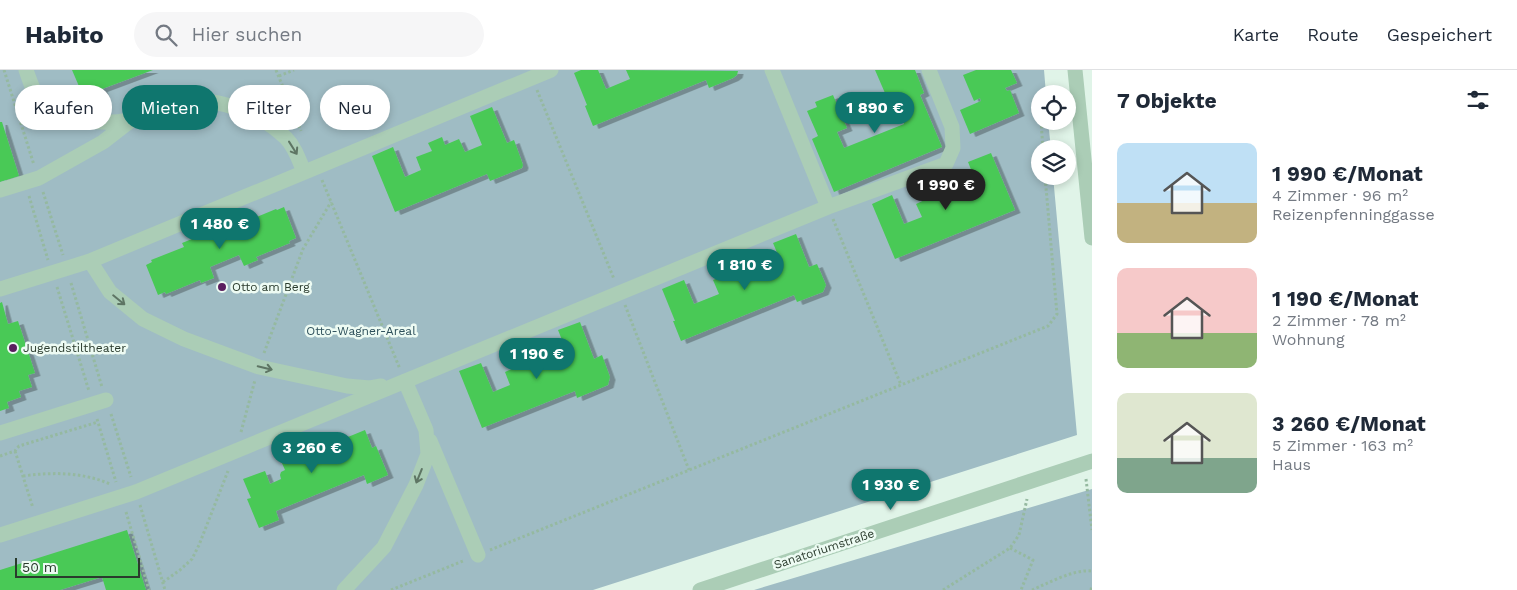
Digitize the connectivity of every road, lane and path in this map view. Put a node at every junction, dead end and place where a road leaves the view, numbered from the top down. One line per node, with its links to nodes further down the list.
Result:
1 (4, 70): 16 (path)
2 (26, 70): 12 (street)
3 (276, 70): 9 (path)
4 (294, 70): 9 (path)
5 (551, 70): 10 (street)
6 (772, 70): 20 (street)
7 (929, 70): 20 (street)
8 (1075, 70): 21 (street)
9 (279, 76): 14 (path)
10 (532, 78): 15 (street); 25 (path)
11 (218, 104): 15 (street, one-way to 15)
12 (122, 121)
13 (122, 127): 16 (street)
14 (305, 140)
15 (310, 169): 19 (path); 22 (street)
16 (32, 180): 18 (street); 23 (path); 23 (path)
17 (1047, 185): 28 (path)
18 (0, 190)
19 (331, 202): 26 (path); 27 (path)
20 (828, 207): 25 (street); 28 (path)
21 (1092, 238)
22 (90, 261): 23 (street); 26 (street, one-way to 26)
23 (59, 270): 24 (street); 29 (path); 29 (path)
24 (0, 289)
25 (620, 293): 27 (street); 39 (path)
26 (259, 367): 27 (street, one-way to 27); 36 (path)
27 (405, 381): 31 (street); 36 (street)
28 (901, 386): 39 (path)
29 (100, 402): 30 (path); 32 (street); 42 (path)
30 (98, 422): 33 (path); 40 (path)
31 (426, 430): 48 (street); 54 (street, one-way to 54)
32 (0, 433)
33 (19, 446): 34 (path); 35 (path)
34 (8, 448)
35 (15, 451): 37 (path); 40 (path)
36 (236, 451): 42 (street); 50 (path)
37 (0, 456)
38 (1088, 462): 41 (street, Sanatoriumstraße); 45 (path)
39 (689, 470): 48 (path)
40 (23, 476): 44 (path)
41 (1021, 484): 47 (path); 56 (street, Sanatoriumstraße)
42 (136, 492): 43 (street); 50 (path)
43 (122, 497): 44 (street); 52 (path)
44 (38, 523): 46 (street)
45 (1092, 530)
46 (0, 535)
47 (1010, 548): 57 (path); 58 (path)
48 (478, 555): 55 (path)
49 (1092, 571): 59 (path)
50 (163, 582): 53 (path)
51 (1092, 585): 60 (path)
52 (149, 590)
53 (165, 590)
54 (344, 590)
55 (391, 590)
56 (700, 590)
57 (944, 590)
58 (1021, 590)
59 (1032, 590)
60 (1091, 590)

